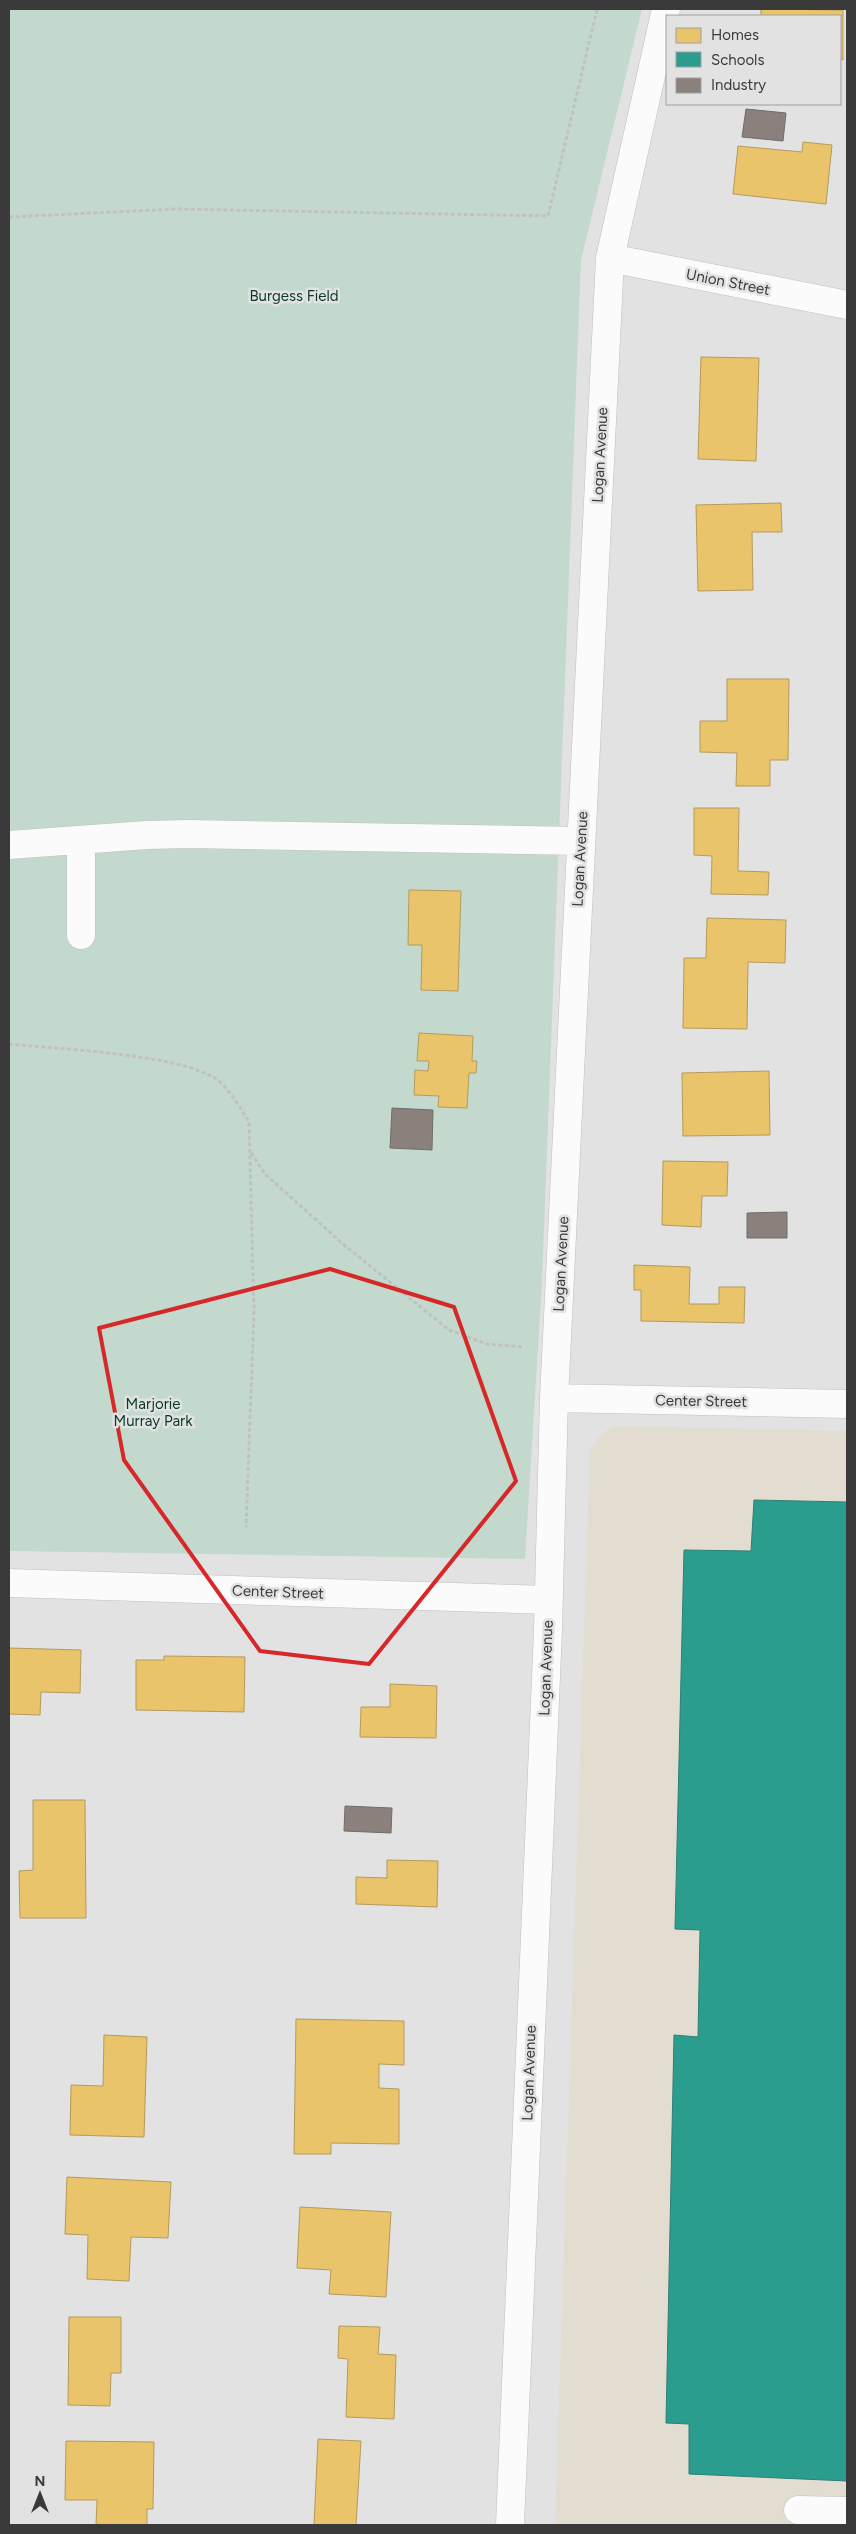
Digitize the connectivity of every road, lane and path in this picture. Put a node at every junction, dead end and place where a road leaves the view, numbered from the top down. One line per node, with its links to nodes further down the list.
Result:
1 (597, 9): 3 (path)
2 (666, 9): 4 (street, Logan Avenue)
3 (9, 217)
4 (610, 258): 5 (street, Union Street); 7 (street, Logan Avenue)
5 (847, 305)
6 (81, 840): 7 (street); 8 (street); 9 (street)
7 (581, 841): 13 (street, Logan Avenue)
8 (9, 845)
9 (81, 935)
10 (9, 1044): 11 (path)
11 (251, 1153): 12 (path); 15 (path)
12 (527, 1347)
13 (554, 1398): 14 (street, Center Street); 17 (street, Logan Avenue)
14 (847, 1404)
15 (246, 1527)
16 (9, 1583): 17 (street, Center Street)
17 (548, 1600): 20 (street, Logan Avenue)
18 (798, 2510): 19 (street)
19 (847, 2510)
20 (510, 2525)

